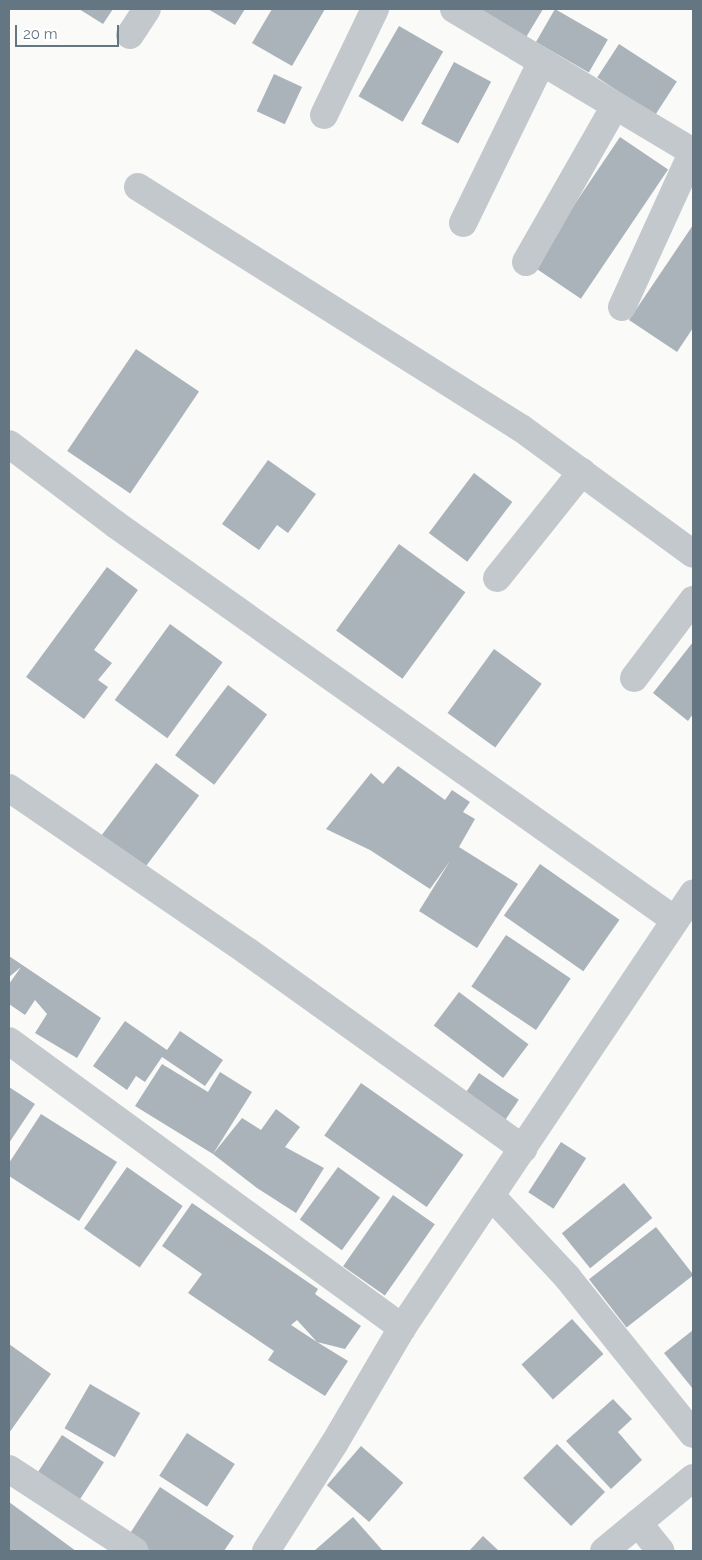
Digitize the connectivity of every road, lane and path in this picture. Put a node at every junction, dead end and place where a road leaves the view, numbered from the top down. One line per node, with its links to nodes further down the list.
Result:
1 (147, 9): 4 (street)
2 (375, 9): 7 (street)
3 (454, 9): 5 (street)
4 (130, 35)
5 (541, 63): 6 (street); 10 (street)
6 (616, 106): 8 (street); 11 (street)
7 (324, 115)
8 (693, 152): 12 (street)
9 (138, 187): 14 (street)
10 (463, 223)
11 (526, 262)
12 (622, 307)
13 (9, 444): 21 (street)
14 (582, 472): 15 (street); 16 (street)
15 (693, 554)
16 (497, 578)
17 (693, 600): 18 (street)
18 (634, 678)
19 (9, 788): 23 (street)
20 (693, 894): 21 (street)
21 (675, 920): 23 (street)
22 (9, 1041): 25 (street)
23 (524, 1149): 24 (street)
24 (492, 1197): 25 (street); 26 (street)
25 (402, 1328): 31 (street)
26 (693, 1434)
27 (9, 1469): 30 (street)
28 (693, 1478): 29 (street)
29 (638, 1523): 32 (street); 33 (street)
30 (135, 1551)
31 (266, 1551)
32 (604, 1551)
33 (661, 1551)

